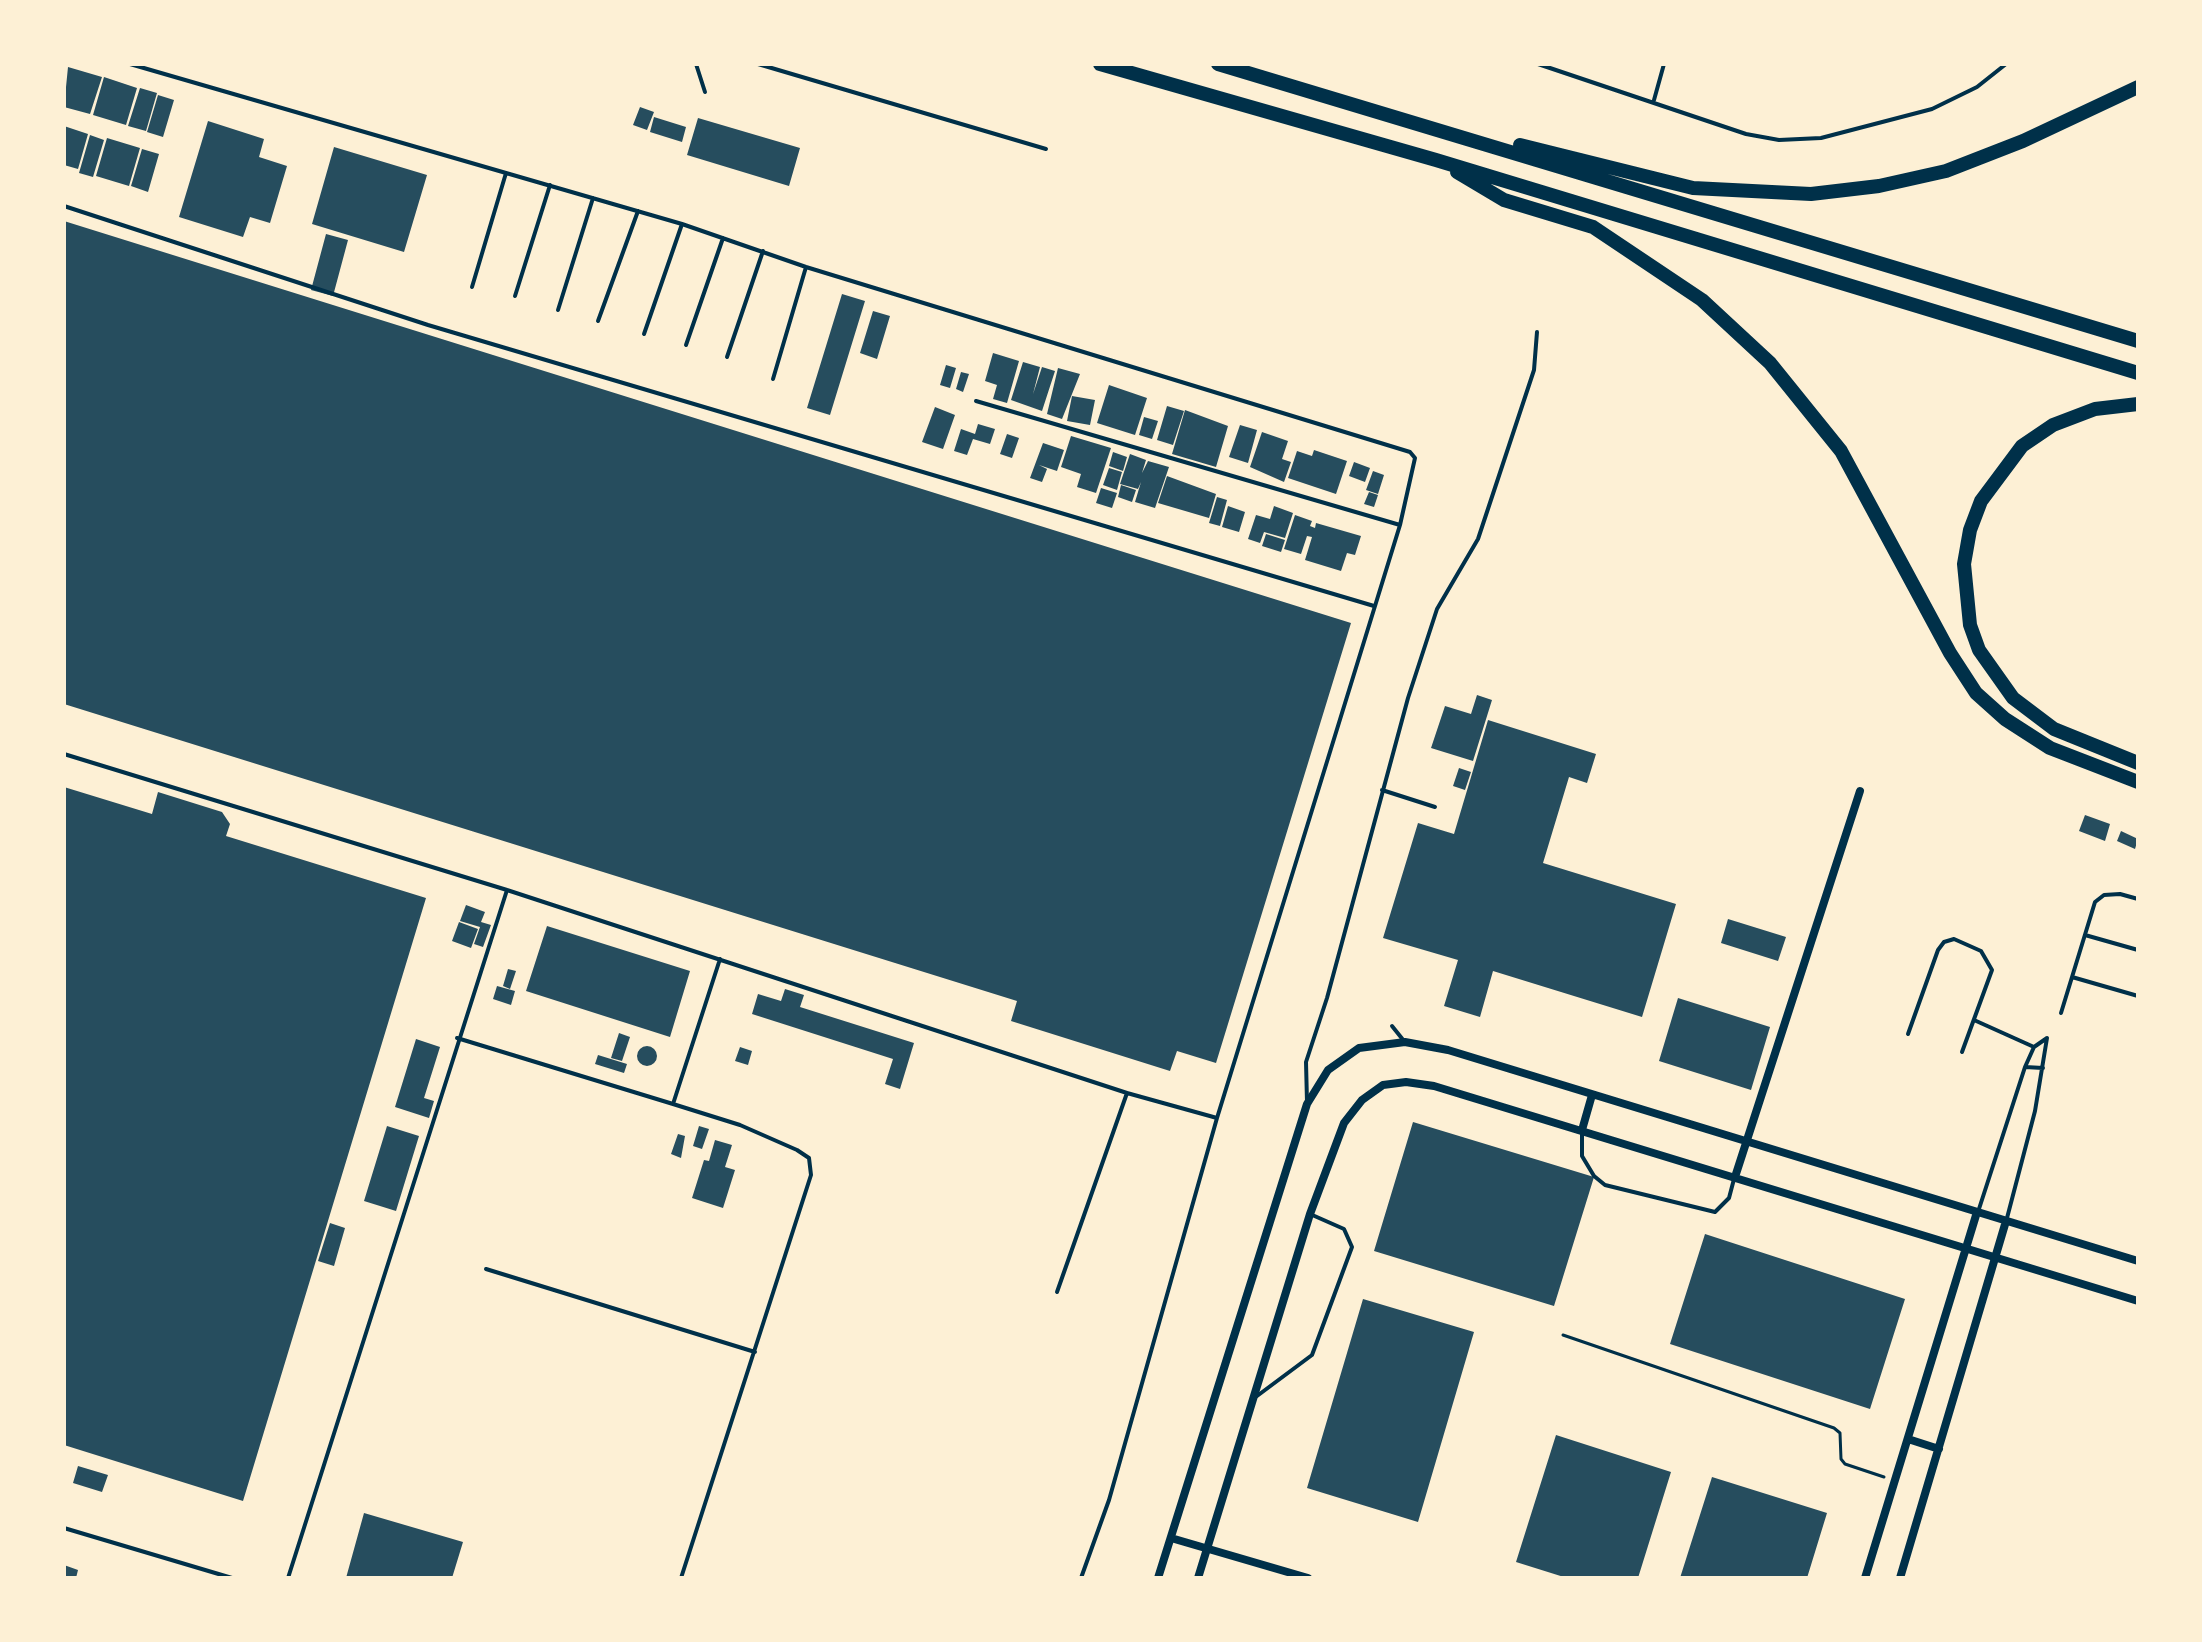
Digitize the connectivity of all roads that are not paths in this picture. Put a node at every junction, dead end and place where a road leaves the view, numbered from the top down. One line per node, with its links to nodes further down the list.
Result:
1 (130, 64): 15 (lane)
2 (696, 64): 10 (lane)
3 (758, 64): 13 (lane)
4 (1100, 64): 14 (highway)
5 (1218, 64): 12 (highway)
6 (1538, 64): 11 (lane)
7 (1664, 64): 11 (lane)
8 (2006, 64): 11 (lane)
9 (2138, 87): 12 (highway)
10 (705, 92)
11 (1654, 100)
12 (1440, 130): 30 (highway)
13 (1046, 149)
14 (1436, 160): 33 (highway); 41 (highway)
15 (506, 173): 16 (lane); 24 (lane)
16 (550, 185): 17 (lane); 25 (lane)
17 (593, 198): 19 (lane); 26 (lane)
18 (64, 206): 38 (lane)
19 (638, 211): 20 (lane); 27 (lane)
20 (682, 224): 21 (lane); 29 (lane)
21 (723, 238): 22 (lane); 31 (lane)
22 (763, 251): 23 (lane); 32 (lane)
23 (806, 267): 34 (lane); 37 (lane)
24 (472, 287)
25 (515, 296)
26 (558, 310)
27 (598, 321)
28 (1537, 332): 42 (lane)
29 (644, 334)
30 (2138, 341)
31 (686, 345)
32 (727, 357)
33 (2138, 373)
34 (773, 379)
35 (976, 401): 37 (lane)
36 (2138, 404): 40 (highway)
37 (1400, 525): 38 (lane)
38 (1374, 606): 66 (lane)
39 (64, 754): 45 (lane)
40 (2138, 763)
41 (2138, 782)
42 (1382, 790): 44 (lane); 65 (lane)
43 (1860, 791): 68 (street)
44 (1435, 807)
45 (507, 890): 49 (lane); 56 (lane)
46 (2138, 899): 47 (lane)
47 (2085, 935): 48 (lane); 50 (lane)
48 (2138, 950)
49 (720, 959): 62 (lane); 64 (lane)
50 (2072, 977): 51 (lane); 52 (lane)
51 (2138, 996)
52 (2061, 1013)
53 (1974, 1020): 55 (lane); 58 (lane); 59 (lane)
54 (1392, 1026): 57 (lane)
55 (1908, 1034)
56 (457, 1037): 64 (lane); 87 (lane)
57 (1405, 1042): 63 (street); 65 (street)
58 (2034, 1047): 60 (lane); 61 (lane)
59 (1962, 1052)
60 (2025, 1067): 61 (lane); 70 (lane)
61 (2043, 1068): 72 (lane)
62 (1127, 1093): 66 (lane); 77 (lane)
63 (1592, 1095): 67 (street); 68 (street)
64 (673, 1104): 79 (lane)
65 (1307, 1104): 84 (street)
66 (1217, 1118): 89 (lane)
67 (1582, 1130): 69 (street); 69 (lane); 71 (street)
68 (1746, 1141): 69 (street); 70 (street)
69 (1735, 1177): 73 (street)
70 (1977, 1212): 72 (street); 73 (street)
71 (1310, 1214): 80 (street); 80 (lane)
72 (2006, 1221): 74 (street); 75 (street)
73 (1967, 1248): 74 (street); 81 (street)
74 (1996, 1257): 78 (street); 82 (street)
75 (2138, 1261)
76 (486, 1269): 79 (lane)
77 (1057, 1292)
78 (2138, 1301)
79 (755, 1352): 88 (lane)
80 (1253, 1398): 85 (street)
81 (1908, 1439): 82 (street); 93 (street)
82 (1939, 1449): 94 (street)
83 (64, 1528): 86 (lane)
84 (1171, 1538): 85 (street); 90 (street)
85 (1207, 1548): 91 (street); 92 (street)
86 (232, 1578)
87 (288, 1578)
88 (681, 1578)
89 (1081, 1578)
90 (1158, 1578)
91 (1198, 1578)
92 (1308, 1578)
93 (1865, 1578)
94 (1900, 1578)

